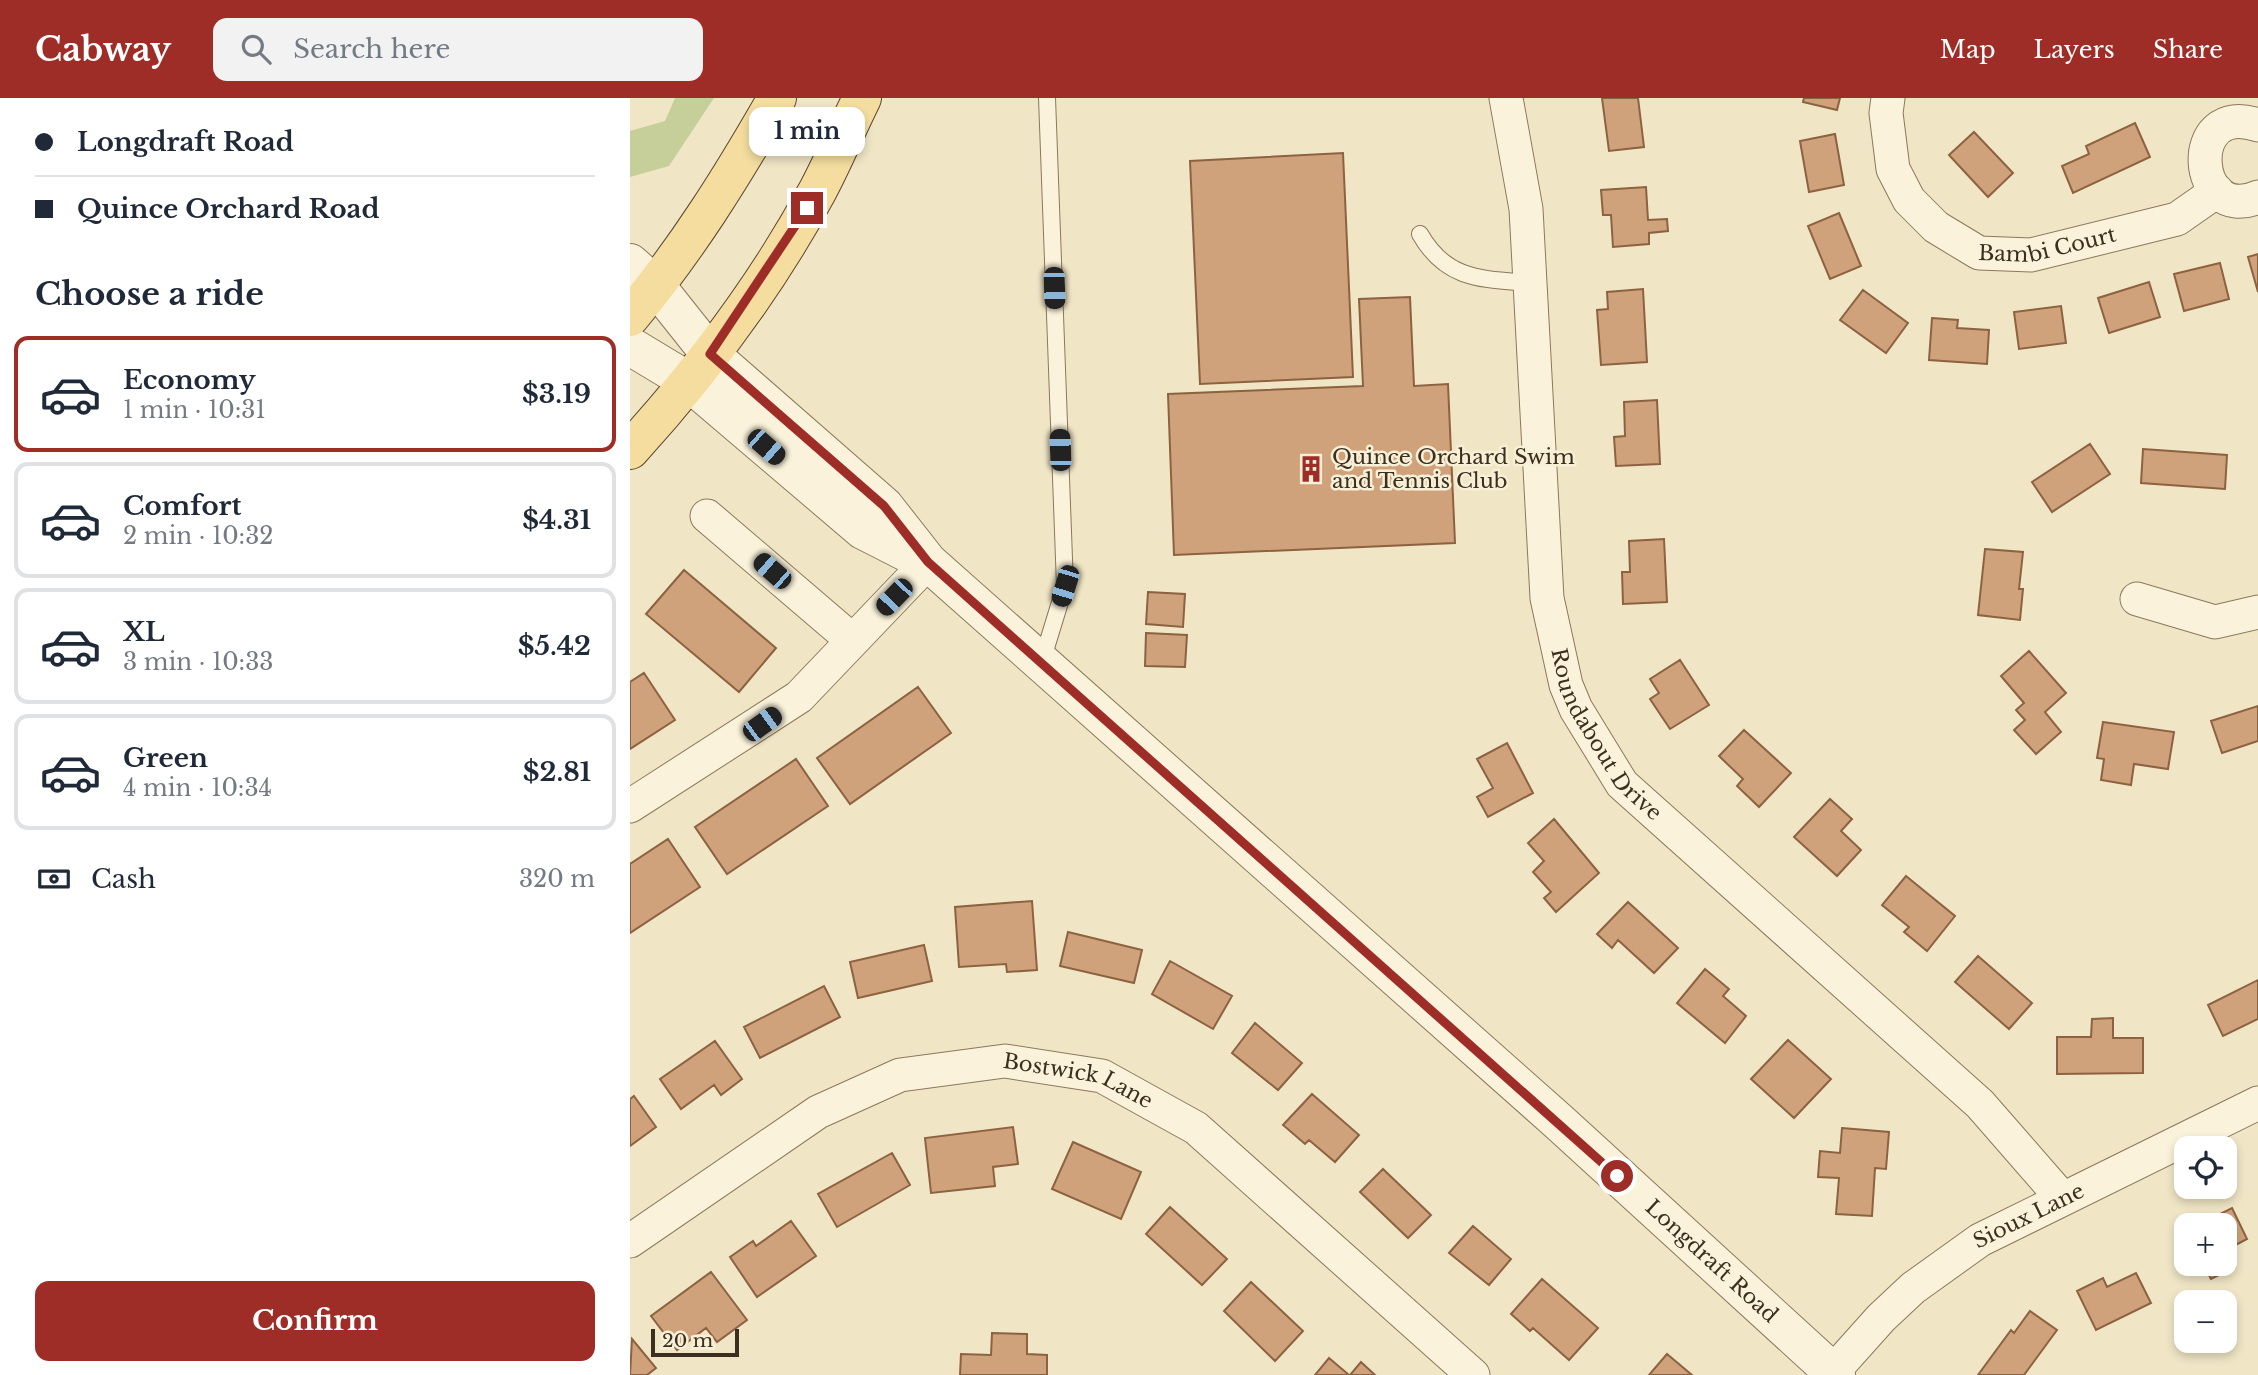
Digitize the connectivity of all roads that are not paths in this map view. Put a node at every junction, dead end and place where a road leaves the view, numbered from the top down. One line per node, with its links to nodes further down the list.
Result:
1 (777, 98): 10 (main road)
2 (862, 98): 14 (main road)
3 (1047, 98): 21 (lane)
4 (1506, 98): 11 (street, Roundabout Drive)
5 (1888, 98): 7 (street, Bambi Court)
6 (2258, 125): 7 (street)
7 (2217, 191): 8 (street)
8 (2258, 197)
9 (1420, 234): 11 (lane)
10 (643, 274): 12 (main road); 14 (street)
11 (1529, 283): 24 (street, Roundabout Drive)
12 (630, 317)
13 (630, 346): 14 (street)
14 (699, 367): 15 (main road); 17 (street, Longdraft Road)
15 (630, 450)
16 (707, 516): 20 (street)
17 (928, 562): 20 (street); 21 (street, Longdraft Road)
18 (2137, 599): 19 (street)
19 (2258, 612)
20 (852, 640): 22 (street)
21 (1041, 664): 26 (street, Longdraft Road)
22 (630, 806)
23 (2258, 1103): 24 (street, Sioux Lane)
24 (2062, 1198): 26 (street, Sioux Lane)
25 (630, 1241): 27 (street, Bostwick Lane)
26 (1833, 1374)
27 (1473, 1375)

